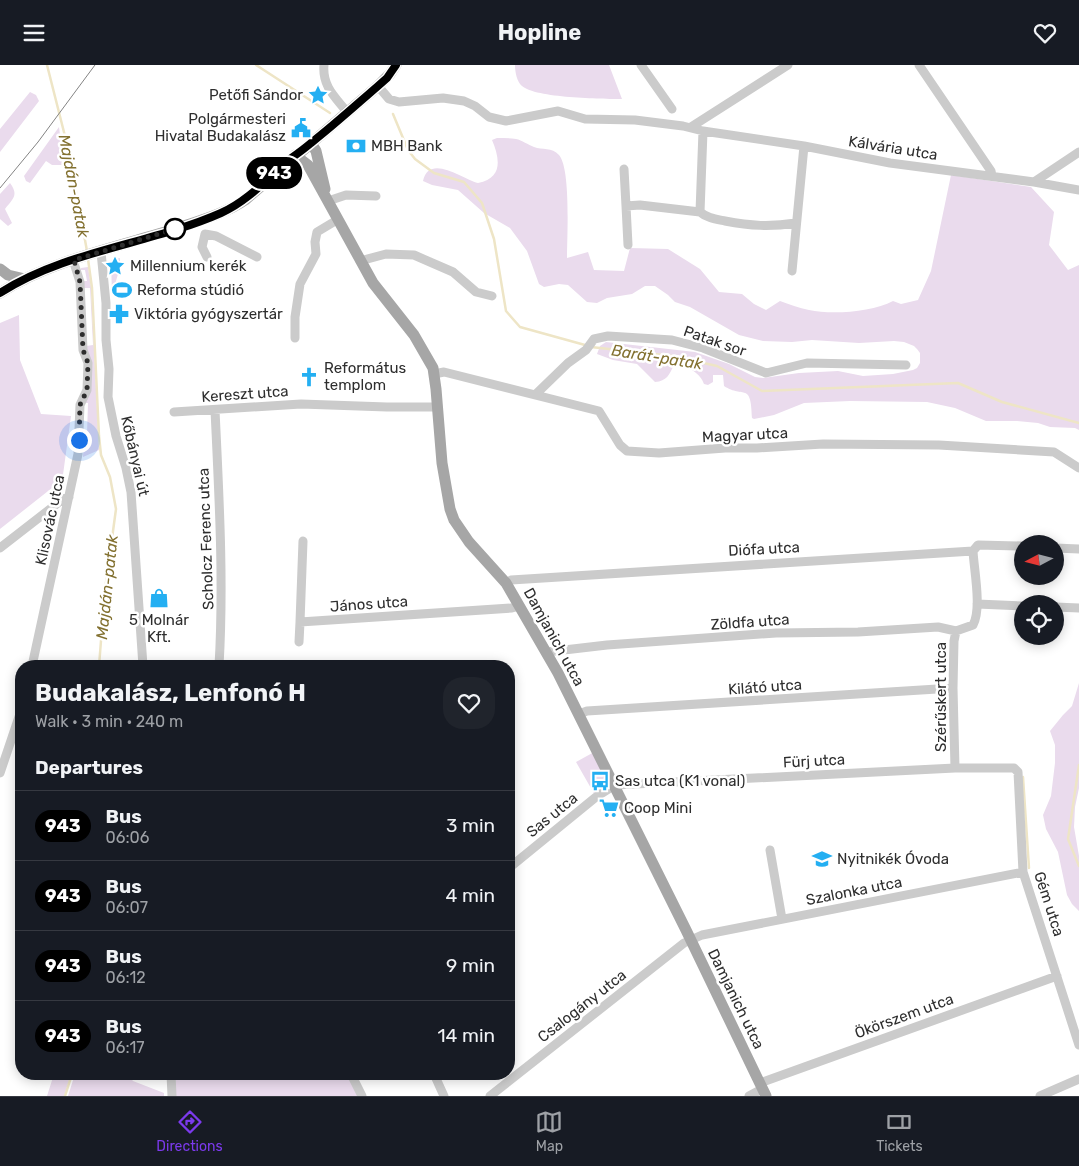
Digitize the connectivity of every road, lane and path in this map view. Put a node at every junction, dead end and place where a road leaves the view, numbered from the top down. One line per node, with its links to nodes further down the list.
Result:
1 (324, 65): 10 (street)
2 (396, 65): 8 (main road)
3 (642, 65): 9 (street)
4 (770, 65): 7 (street)
5 (788, 65): 7 (street)
6 (919, 65): 18 (street)
7 (775, 73): 11 (street)
8 (378, 86): 10 (main road); 11 (street)
9 (672, 109)
10 (347, 112): 13 (main road)
11 (691, 127): 12 (street, Kálvária utca)
12 (703, 131): 14 (street, Kálvária utca); 24 (street)
13 (311, 143): 16 (main road); 22 (main road)
14 (804, 146): 18 (street, Kálvária utca); 27 (street)
15 (1079, 151): 19 (street)
16 (295, 155): 22 (main road); 25 (main road)
17 (624, 169): 23 (street)
18 (992, 176): 19 (street, Kálvária utca)
19 (1034, 182): 20 (street, Kálvária utca)
20 (1079, 190)
21 (376, 196): 22 (street)
22 (328, 201): 26 (main road, Damjanich utca)
23 (626, 206): 24 (street); 29 (street)
24 (700, 212): 27 (street)
25 (201, 220): 28 (street); 30 (main road)
26 (337, 220): 34 (main road, Damjanich utca); 40 (street)
27 (796, 223): 35 (street)
28 (205, 233): 31 (street); 32 (street)
29 (628, 245)
30 (98, 253): 33 (main road); 66 (street, Kőbányai út)
31 (207, 257)
32 (256, 257)
33 (77, 259): 37 (main road); 48 (street, Klisovác utca)
34 (360, 261): 39 (street); 42 (main road, Damjanich utca)
35 (792, 271)
36 (2, 273): 37 (main road); 38 (main road)
37 (25, 279): 38 (main road)
38 (3, 291)
39 (492, 296)
40 (295, 338)
41 (906, 365): 43 (street, Patak sor)
42 (434, 374): 43 (street, Magyar utca); 44 (main road, Damjanich utca)
43 (536, 394): 47 (street, Magyar utca)
44 (437, 407): 45 (street, Kereszt utca); 55 (main road, Damjanich utca)
45 (215, 410): 46 (street, Kereszt utca); 67 (street, Scholcz Ferenc utca)
46 (174, 412)
47 (1079, 468)
48 (69, 497): 51 (street); 65 (street, Klisovác utca)
49 (303, 541): 61 (street)
50 (1014, 547): 54 (street, Diófa utca)
51 (0, 548)
52 (1064, 548): 53 (street)
53 (1079, 549)
54 (973, 551): 55 (street, Diófa utca); 56 (street, Szérűskert utca)
55 (506, 583): 57 (main road, Damjanich utca)
56 (977, 604): 58 (street); 62 (street, Szérűskert utca)
57 (520, 605): 61 (street, János utca); 64 (main road, Damjanich utca)
58 (1014, 606)
59 (1064, 608): 60 (street)
60 (1079, 609)
61 (300, 622): 63 (street)
62 (956, 631): 64 (street, Zöldfa utca); 68 (street, Szérűskert utca)
63 (299, 642)
64 (547, 652): 69 (main road, Damjanich utca)
65 (33, 660)
66 (143, 660)
67 (219, 660)
68 (953, 688): 69 (street, Kilátó utca); 71 (street, Szérűskert utca)
69 (579, 713): 74 (main road, Damjanich utca)
70 (15, 729): 73 (street)
71 (955, 768): 72 (street, Fürj utca); 74 (street, Fürj utca)
72 (1014, 768): 77 (street, Gém utca)
73 (0, 773)
74 (615, 785): 76 (street, Sas utca); 79 (main road, Damjanich utca)
75 (770, 850): 78 (street)
76 (515, 863)
77 (1024, 872): 78 (street, Szalonka utca); 80 (street, Gém utca)
78 (782, 919): 79 (street, Szalonka utca)
79 (691, 939): 82 (street, Csalogány utca); 88 (main road, Damjanich utca)
80 (1058, 976): 81 (street, Gém utca); 88 (street, Ökörszem utca)
81 (1079, 1045)
82 (515, 1076)
83 (1079, 1079): 94 (street)
84 (171, 1080): 89 (street)
85 (354, 1080): 90 (street)
86 (437, 1080): 91 (street)
87 (510, 1080): 92 (street, Csalogány utca)
88 (763, 1089): 93 (street, Ökörszem utca)
89 (172, 1096)
90 (362, 1096)
91 (444, 1096)
92 (490, 1096)
93 (749, 1096)
94 (1040, 1096)

